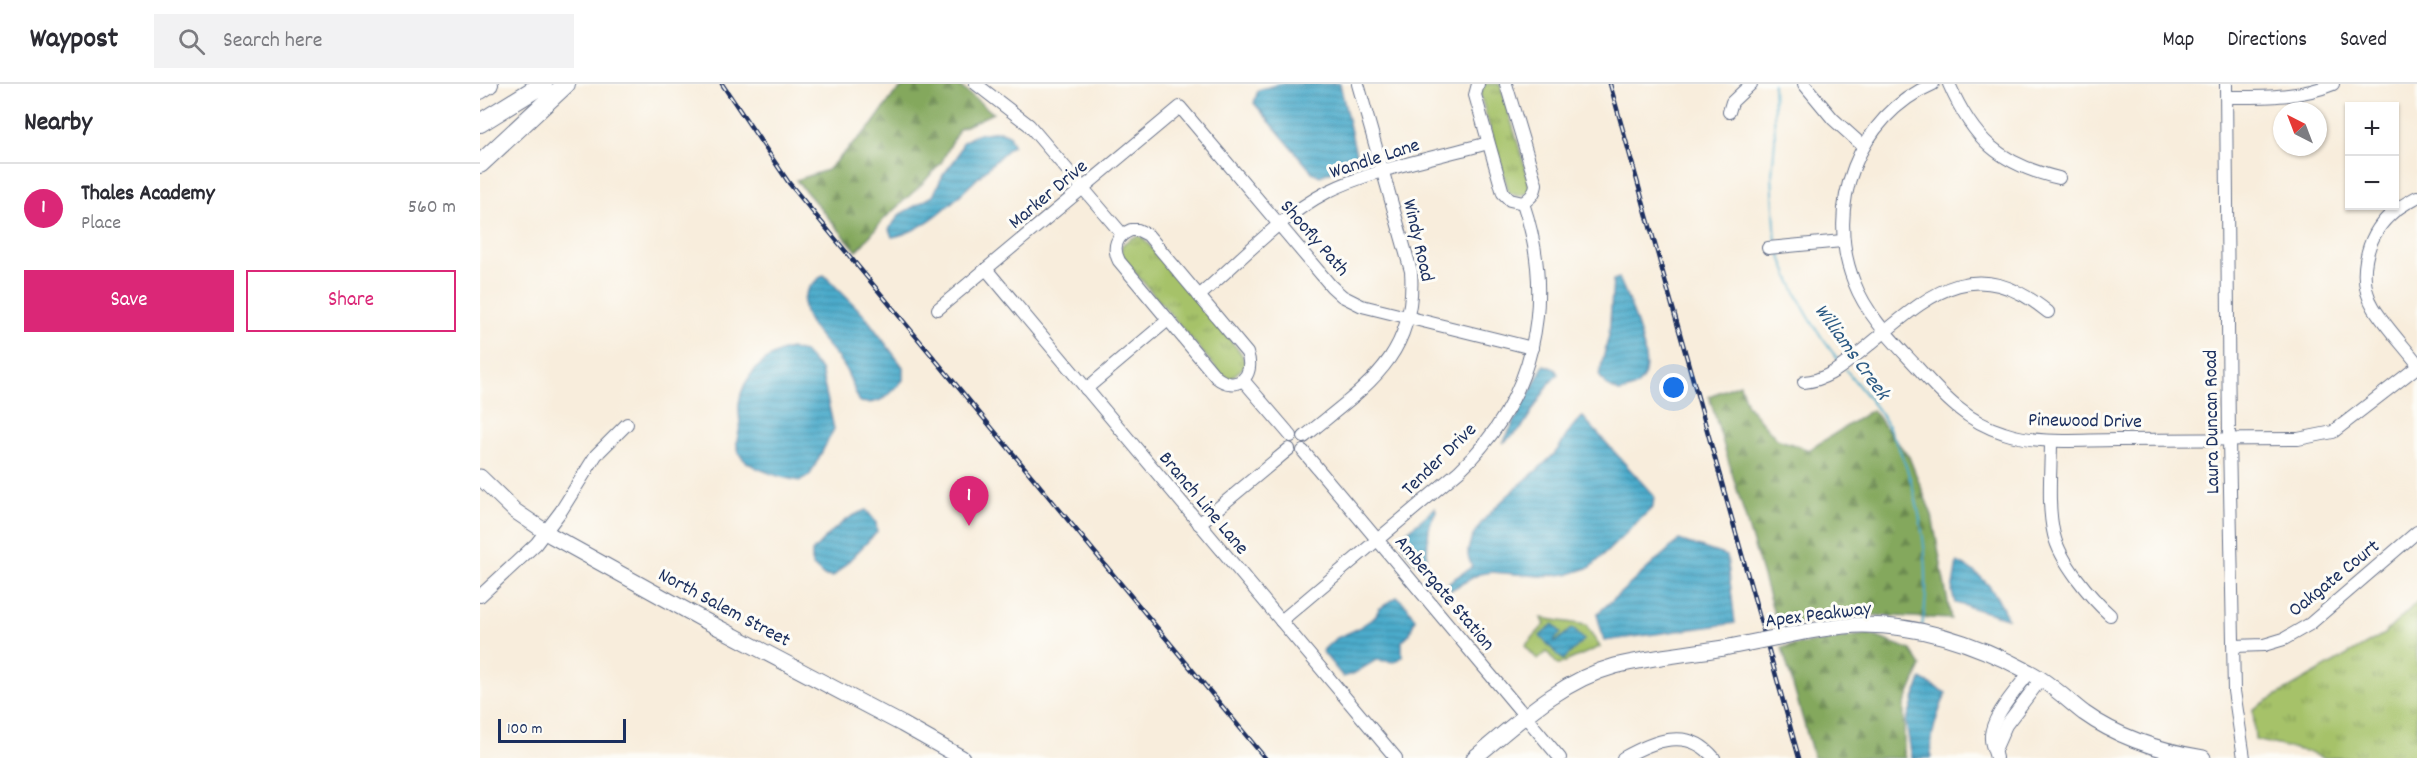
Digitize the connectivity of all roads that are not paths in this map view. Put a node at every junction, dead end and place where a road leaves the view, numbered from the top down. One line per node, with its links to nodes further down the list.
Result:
1 (489, 84): 14 (highway)
2 (543, 84): 18 (highway)
3 (566, 84): 21 (highway)
4 (976, 84): 24 (street)
5 (1358, 84): 22 (street, Windy Road)
6 (1478, 84): 19 (street)
7 (1506, 84): 26 (street)
8 (1751, 84): 17 (street)
9 (1804, 84): 20 (street)
10 (1933, 84): 20 (street, Pinewood Drive)
11 (1949, 84): 23 (street)
12 (2226, 84): 15 (street, Laura Duncan Road)
13 (2333, 84): 15 (street)
14 (480, 90)
15 (2227, 97): 45 (street, Laura Duncan Road)
16 (1180, 107): 24 (street, Marker Drive); 27 (street, Shoofly Path)
17 (1729, 112)
18 (480, 123)
19 (1488, 143): 22 (street, Wandle Lane); 26 (street)
20 (1863, 146): 29 (street, Pinewood Drive)
21 (480, 164)
22 (1383, 172): 27 (street, Wandle Lane); 35 (street, Windy Road)
23 (2059, 178)
24 (1083, 188): 28 (street); 31 (street, Marker Drive)
25 (2417, 197): 39 (street)
26 (1523, 203): 38 (street, Tender Drive)
27 (1279, 226): 32 (street, Wandle Lane); 35 (street, Shoofly Path)
28 (1122, 234): 32 (street); 36 (street)
29 (1842, 241): 30 (street); 37 (street, Pinewood Drive)
30 (1767, 248)
31 (986, 269): 33 (street, Marker Drive); 42 (street, Branch Line Lane)
32 (1199, 296): 40 (street)
33 (938, 309)
34 (2048, 312): 37 (street)
35 (1410, 317): 38 (street, Shoofly Path); 44 (street, Windy Road)
36 (1168, 320): 40 (street); 42 (street)
37 (1885, 332): 41 (street); 46 (street, Pinewood Drive)
38 (1532, 348): 53 (street, Tender Drive)
39 (2417, 365): 45 (street, Pinewood Drive)
40 (1243, 380): 44 (street)
41 (1804, 382)
42 (1086, 389): 50 (street, Branch Line Lane)
43 (627, 424): 51 (street)
44 (1297, 437): 47 (street); 48 (street)
45 (2229, 439): 46 (street, Pinewood Drive); 57 (street, Laura Duncan Road)
46 (2051, 441): 55 (street)
47 (1289, 449): 48 (street); 50 (street)
48 (1303, 451): 53 (street, Ambergate Station)
49 (480, 477): 51 (main road, North Salem Street)
50 (1199, 525): 56 (street, Branch Line Lane)
51 (545, 532): 54 (street); 61 (main road, North Salem Street)
52 (2417, 532): 57 (street, Oakgate Court)
53 (1377, 540): 56 (street, Tender Drive); 59 (street, Ambergate Station)
54 (480, 596)
55 (2110, 615)
56 (1281, 621): 62 (street, Branch Line Lane)
57 (2234, 646): 68 (street, Laura Duncan Road)
58 (2035, 675): 59 (main road, Apex Peakway, bridge); 60 (street); 67 (main road, Apex Peakway)
59 (1525, 716): 63 (main road, Apex Peakway); 64 (street, Ambergate Station)
60 (1995, 754)
61 (962, 758)
62 (1396, 758)
63 (1474, 758)
64 (1560, 758)
65 (1623, 758): 66 (street)
66 (1714, 758)
67 (2203, 758)
68 (2244, 758)

